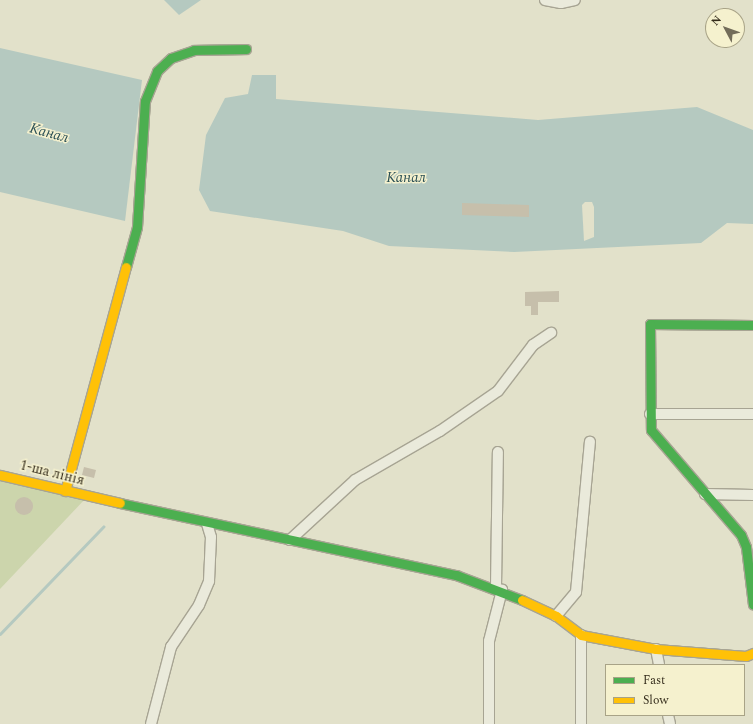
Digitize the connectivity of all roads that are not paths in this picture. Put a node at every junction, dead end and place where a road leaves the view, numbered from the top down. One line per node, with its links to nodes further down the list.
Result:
1 (545, 0): 2 (street)
2 (575, 0)
3 (246, 49): 11 (street)
4 (753, 325): 6 (street)
5 (551, 333): 15 (street)
6 (650, 414): 7 (street); 12 (street)
7 (753, 414)
8 (590, 442): 18 (street)
9 (498, 452): 16 (street)
10 (0, 475): 11 (street, 1-ша лінія)
11 (65, 490): 14 (street, 1-ша лінія)
12 (705, 494): 13 (street); 17 (street)
13 (753, 495)
14 (207, 524): 15 (street, 1-ша лінія); 23 (street)
15 (290, 540): 16 (street, 1-ша лінія)
16 (499, 589): 18 (street, 1-ша лінія); 24 (street)
17 (753, 605)
18 (556, 616): 19 (street, 1-ша лінія)
19 (581, 635): 20 (street); 25 (street)
20 (656, 649): 21 (street); 22 (street)
21 (753, 653)
22 (659, 664)
23 (151, 724)
24 (489, 724)
25 (581, 724)

